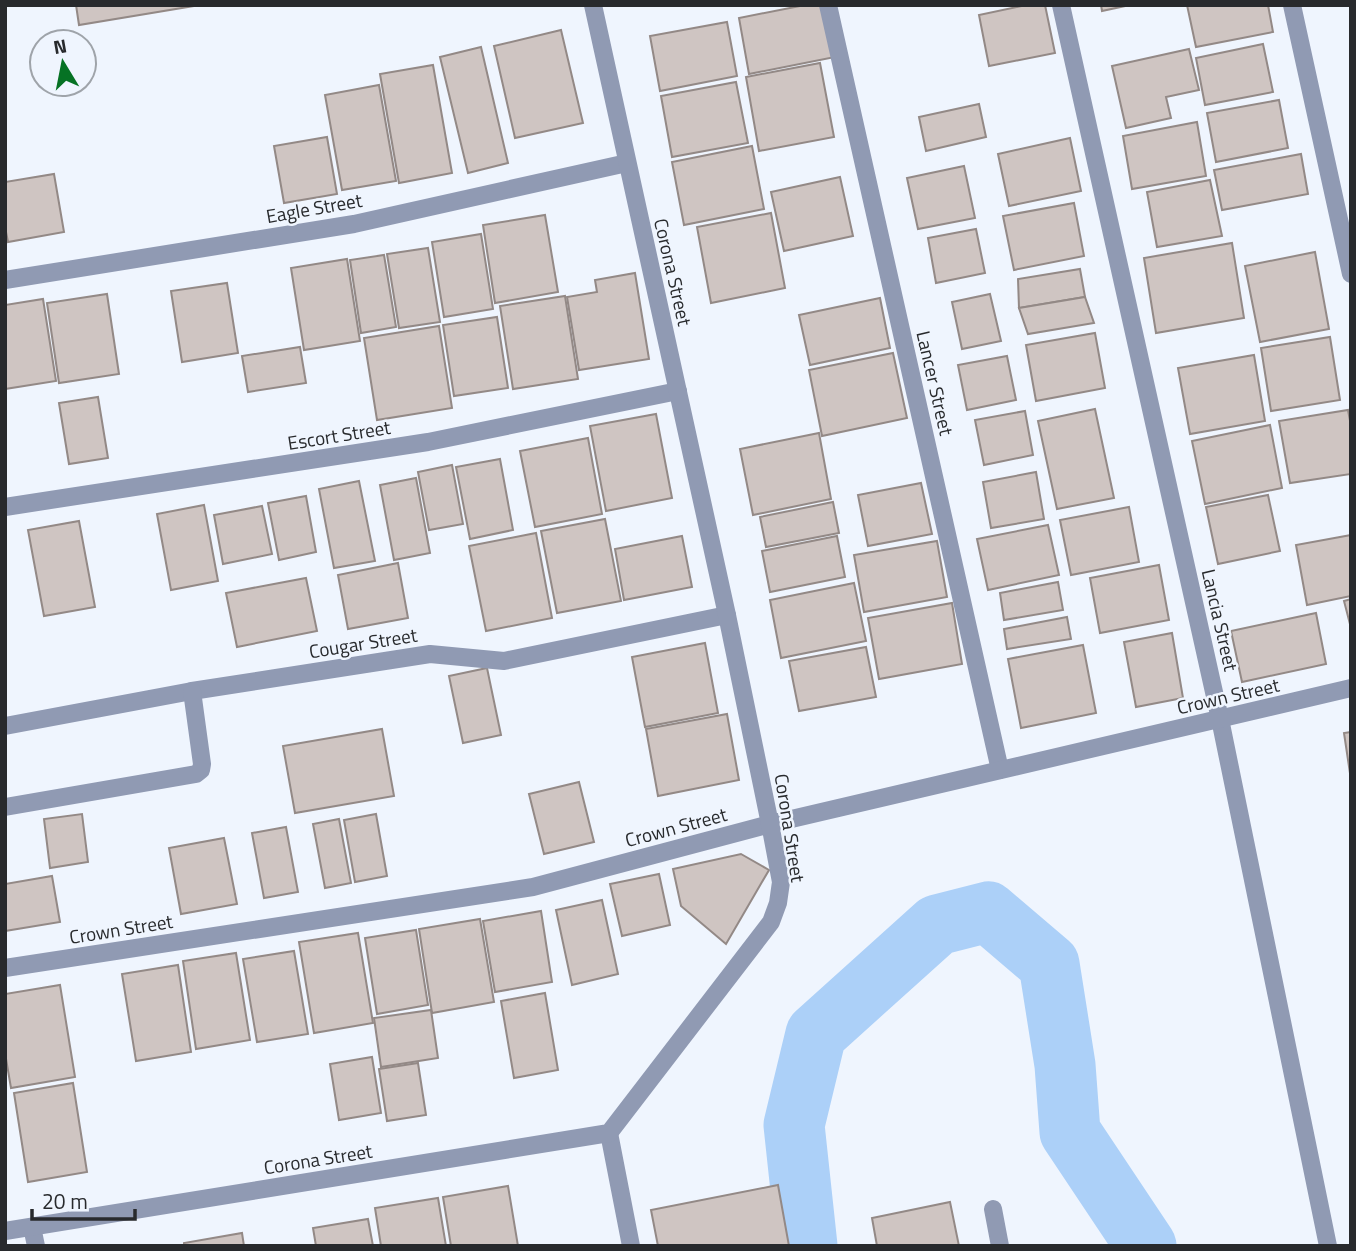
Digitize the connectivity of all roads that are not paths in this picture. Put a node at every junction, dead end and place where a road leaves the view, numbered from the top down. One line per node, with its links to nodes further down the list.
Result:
1 (593, 5): 5 (street, Corona Street)
2 (828, 5): 15 (street, Lancer Street)
3 (1061, 5): 13 (street, Lancia Street)
4 (1292, 5): 6 (street)
5 (627, 163): 7 (street, Eagle Street); 8 (street, Corona Street)
6 (1351, 274)
7 (5, 279)
8 (678, 391): 9 (street, Escort Street); 10 (street, Corona Street)
9 (5, 507)
10 (727, 615): 12 (street, Cougar Street); 17 (street, Corona Street)
11 (1351, 688): 13 (street, Crown Street)
12 (192, 691): 14 (street, Cougar Street); 16 (street)
13 (1220, 719): 15 (street, Crown Street); 26 (street, Lancia Street)
14 (5, 726)
15 (1000, 770): 17 (street, Crown Street)
16 (5, 807)
17 (770, 824): 18 (street, Crown Street); 19 (street, Corona Street)
18 (5, 968)
19 (609, 1133): 21 (street, Corona Street); 24 (street)
20 (993, 1209): 25 (street)
21 (32, 1227): 22 (street, Corona Street); 23 (street)
22 (5, 1231)
23 (36, 1246)
24 (631, 1246)
25 (1000, 1246)
26 (1328, 1246)

